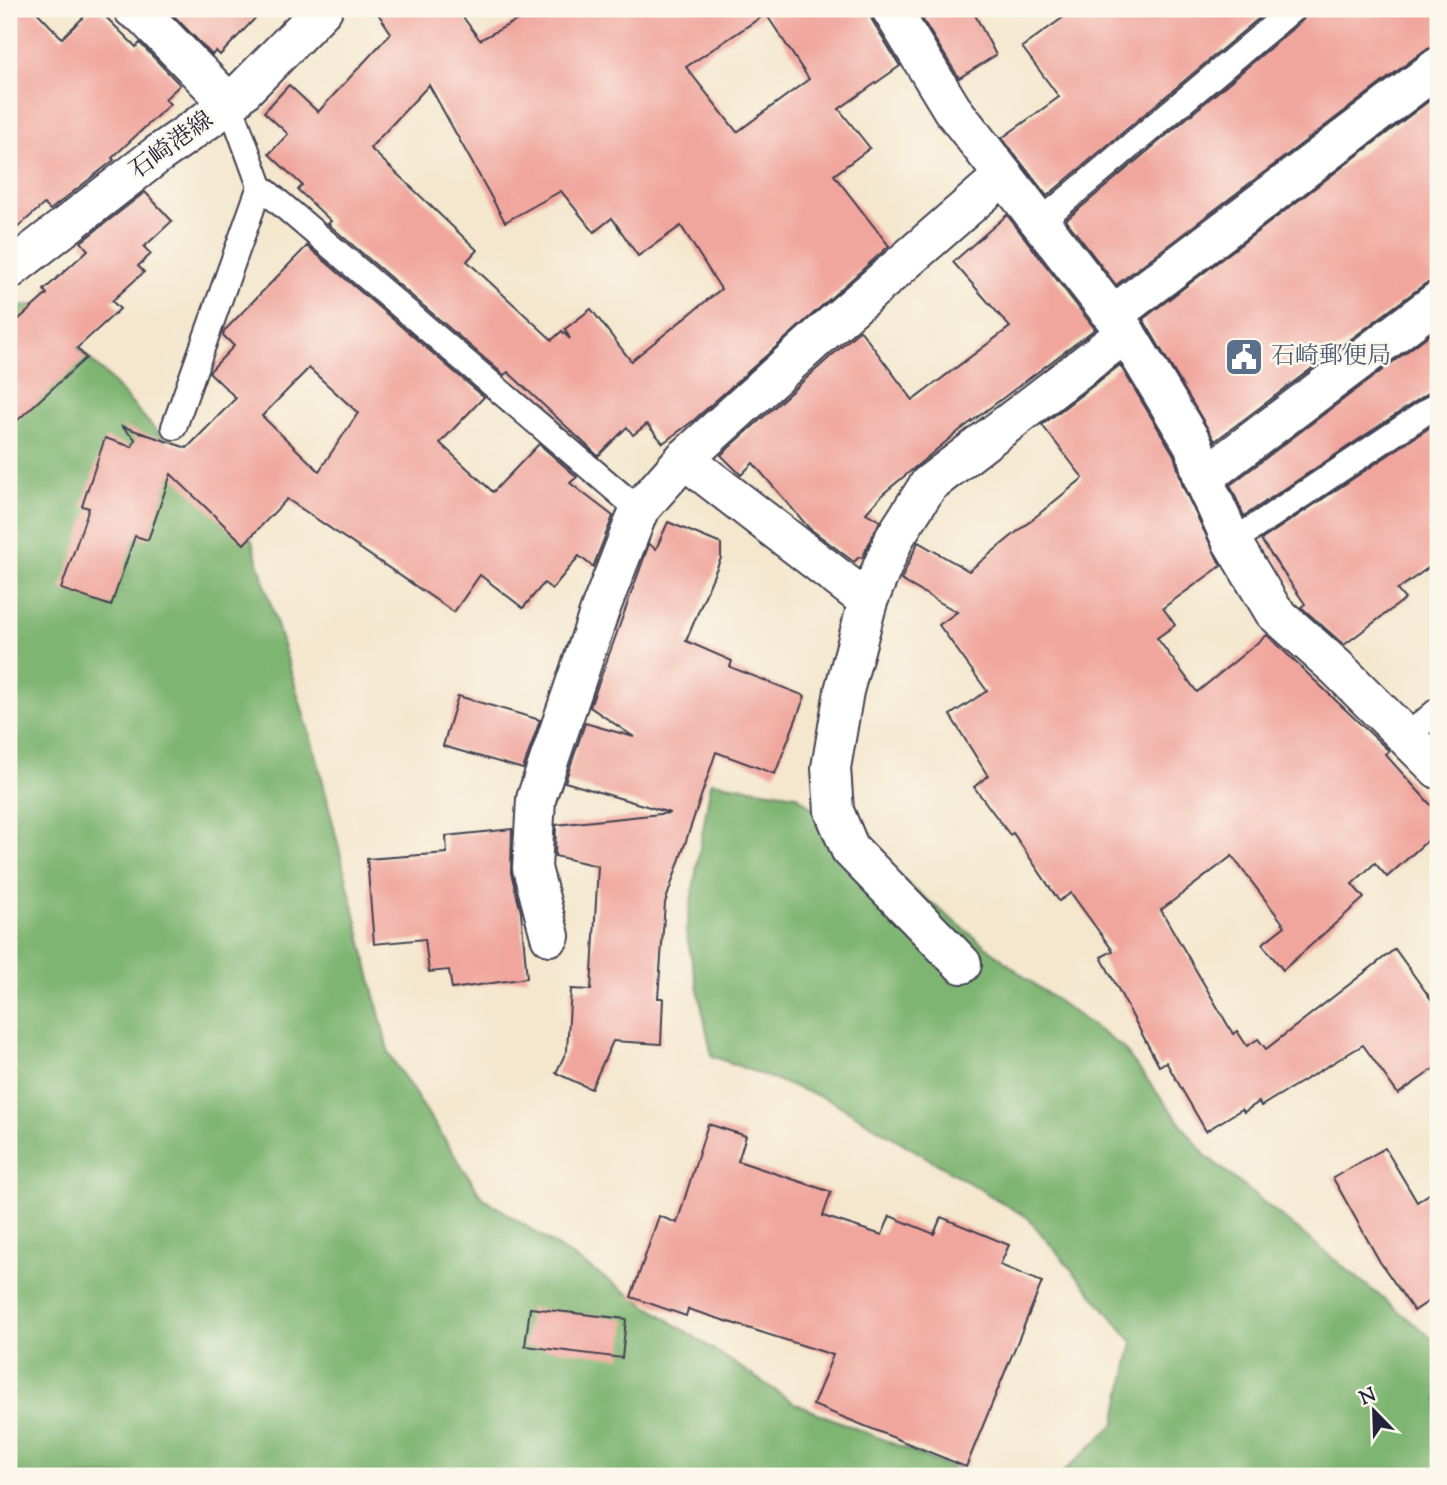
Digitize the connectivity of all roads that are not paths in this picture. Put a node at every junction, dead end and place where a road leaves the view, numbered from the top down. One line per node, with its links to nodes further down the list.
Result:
1 (133, 9): 6 (street)
2 (323, 9): 6 (street, 石崎港線)
3 (891, 9): 7 (street)
4 (1293, 9): 9 (lane)
5 (1438, 68): 12 (street)
6 (230, 104): 8 (lane); 10 (street, 石崎港線)
7 (1003, 176): 9 (street); 15 (street)
8 (260, 186): 14 (lane); 17 (lane)
9 (1041, 221): 12 (street)
10 (9, 270)
11 (1438, 301): 16 (street)
12 (1119, 324): 16 (street); 19 (street)
13 (1438, 404): 18 (lane)
14 (174, 427)
15 (684, 459): 17 (street); 19 (street)
16 (1203, 478): 18 (street)
17 (639, 510): 23 (street)
18 (1232, 542): 21 (street)
19 (868, 601): 24 (street)
20 (1438, 710): 21 (lane)
21 (1406, 737): 22 (street)
22 (1438, 769)
23 (550, 936)
24 (962, 964)

